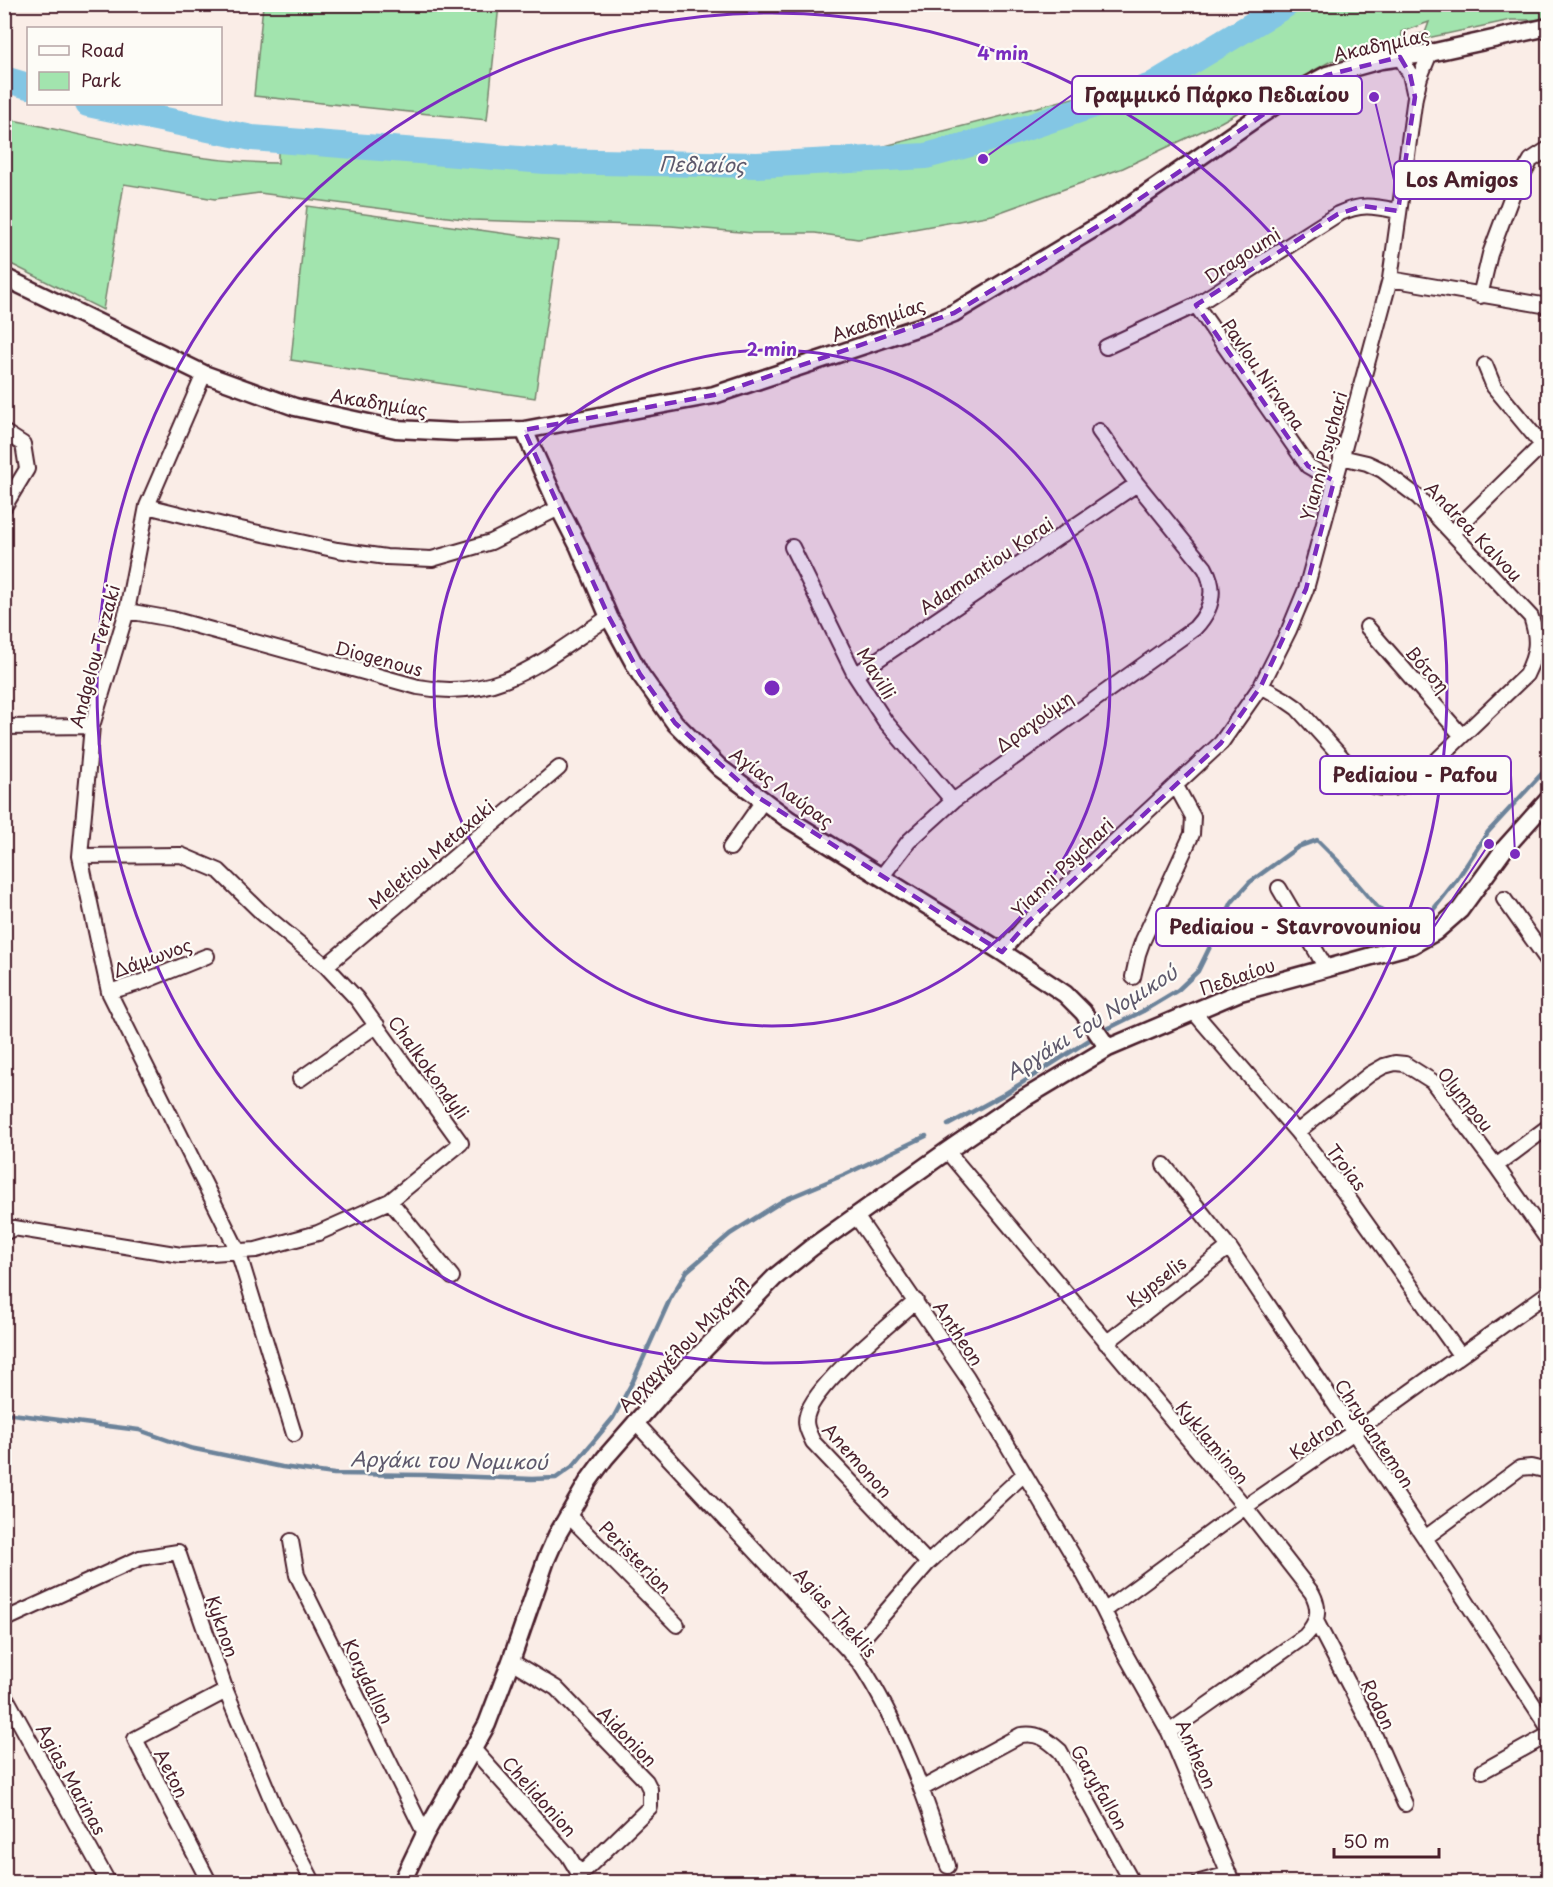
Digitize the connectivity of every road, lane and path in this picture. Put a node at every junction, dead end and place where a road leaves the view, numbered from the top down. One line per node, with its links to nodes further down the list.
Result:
1 (1548, 27): 2 (street, Ακαδημίας)
2 (1430, 53): 3 (street, Ακαδημίας); 4 (street, Yianni Psychari)
3 (1400, 57): 4 (street, Yianni Psychari); 15 (street, Ακαδημίας)
4 (1414, 97): 6 (street, Yianni Psychari)
5 (1548, 149): 9 (street)
6 (1398, 211): 8 (street, Yianni Psychari); 10 (street, Dragoumi)
7 (4, 277): 14 (street, Ακαδημίας)
8 (1390, 279): 9 (street); 19 (street, Yianni Psychari)
9 (1480, 296): 11 (street)
10 (1196, 305): 12 (street, Dragoumi); 20 (street, Pavlou Nirvana)
11 (1548, 306)
12 (1106, 346)
13 (1485, 364): 18 (street)
14 (204, 374): 15 (street, Ακαδημίας); 22 (street, Andgelou Terzaki)
15 (524, 430): 24 (street, Αγίας Λαύρας)
16 (1099, 431): 21 (street)
17 (4, 432): 23 (street)
18 (1545, 449): 25 (street)
19 (1341, 457): 20 (street, Yianni Psychari); 25 (street, Andrea Kalvou)
20 (1334, 481): 31 (street, Yianni Psychari)
21 (1137, 484): 30 (street, Adamantiou Korai); 39 (street, Δραγούμη)
22 (147, 506): 24 (street); 27 (street, Andgelou Terzaki)
23 (4, 507)
24 (559, 508): 28 (street, Αγίας Λαύρας)
25 (1453, 532): 34 (street, Andrea Kalvou)
26 (792, 547): 30 (street, Mavilli)
27 (127, 611): 28 (street, Diogenous); 32 (street, Andgelou Terzaki)
28 (609, 617): 38 (street, Αγίας Λαύρας)
29 (1367, 627): 34 (street, Βότση)
30 (855, 675): 39 (street, Mavilli)
31 (1261, 686): 34 (street, Andrea Kalvou); 36 (street, Yianni Psychari)
32 (92, 726): 33 (street); 41 (street, Andgelou Terzaki)
33 (4, 727)
34 (1462, 736)
35 (559, 768): 48 (street, Meletiou Metaxaki)
36 (1176, 786): 45 (street, Yianni Psychari); 50 (street)
37 (1548, 800): 49 (street, Πεδιαίου)
38 (763, 801): 40 (street); 42 (street, Αγίας Λαύρας)
39 (954, 801): 42 (street, Δραγούμη)
40 (730, 848)
41 (80, 856): 48 (street, Chalkokondyli); 51 (street, Andgelou Terzaki)
42 (882, 876): 45 (street, Αγίας Λαύρας)
43 (1280, 888): 49 (street)
44 (1504, 899): 47 (street)
45 (1002, 952): 54 (street, Αγίας Λαύρας)
46 (207, 956): 51 (street, Δάμωνος)
47 (1548, 961)
48 (326, 966): 53 (street, Chalkokondyli)
49 (1326, 968): 52 (street, Πεδιαίου)
50 (1133, 977)
51 (109, 992): 66 (street, Andgelou Terzaki)
52 (1193, 1011): 54 (street, Αρχαγγέλου Μιχαήλ); 57 (street, Troias)
53 (377, 1025): 55 (street); 61 (street, Chalkokondyli)
54 (1106, 1045): 58 (street, Αρχαγγέλου Μιχαήλ)
55 (300, 1079)
56 (1548, 1127): 60 (street)
57 (1297, 1132): 60 (street, Olympou); 71 (street, Troias)
58 (947, 1151): 62 (street, Αρχαγγέλου Μιχαήλ); 70 (street, Kyklaminon)
59 (1164, 1165): 65 (street, Chrysantemon)
60 (1496, 1166): 64 (street, Olympou)
61 (390, 1201): 66 (street, Chalkokondyli); 67 (street)
62 (856, 1216): 69 (street, Antheon); 72 (street, Αρχαγγέλου Μιχαήλ)
63 (4, 1233): 66 (street, Chalkokondyli)
64 (1548, 1240)
65 (1229, 1247): 70 (street, Kypselis); 73 (street, Chrysantemon)
66 (238, 1251): 74 (street, Andgelou Terzaki)
67 (452, 1276)
68 (1548, 1293): 71 (street, Kedron)
69 (916, 1301): 76 (street, Antheon); 81 (street, Anemonon)
70 (1106, 1343): 77 (street, Kyklaminon)
71 (1460, 1355): 73 (street, Kedron)
72 (635, 1422): 78 (street, Αρχαγγέλου Μιχαήλ); 86 (street, Agias Theklis)
73 (1354, 1432): 77 (street, Kedron); 79 (street, Chrysantemon)
74 (294, 1434)
75 (1548, 1471): 79 (street)
76 (1024, 1474): 81 (street); 82 (street, Antheon)
77 (1245, 1507): 82 (street, Kedron); 84 (street, Kyklaminon)
78 (568, 1515): 85 (street, Peristerion); 87 (street, Αρχαγγέλου Μιχαήλ)
79 (1425, 1538): 90 (street, Chrysantemon)
80 (291, 1540): 97 (street, Korydallon)
81 (928, 1563): 86 (street)
82 (1104, 1611): 91 (street, Antheon)
83 (4, 1620): 88 (street, Kyknon)
84 (1316, 1621): 91 (street); 96 (street, Rodon)
85 (677, 1625)
86 (850, 1653): 95 (street, Agias Theklis)
87 (512, 1661): 93 (street, Αρχαγγέλου Μιχαήλ); 99 (street, Aidonion)
88 (226, 1691): 102 (street, Aeton); 103 (street, Kyknon)
89 (4, 1694): 101 (street, Agias Marinas)
90 (1548, 1727)
91 (1169, 1732): 100 (street, Antheon)
92 (1548, 1736): 94 (street)
93 (473, 1749): 97 (street, Αρχαγγέλου Μιχαήλ); 99 (street, Chelidonion)
94 (1483, 1771)
95 (922, 1788): 98 (street, Agias Theklis); 105 (street, Garyfallon)
96 (1405, 1804)
97 (425, 1834): 104 (street, Αρχαγγέλου Μιχαήλ)
98 (948, 1866)
99 (573, 1875)
100 (1230, 1878): 106 (street)
101 (108, 1882)
102 (209, 1882)
103 (312, 1882)
104 (402, 1882)
105 (1132, 1882)
106 (1200, 1882)

